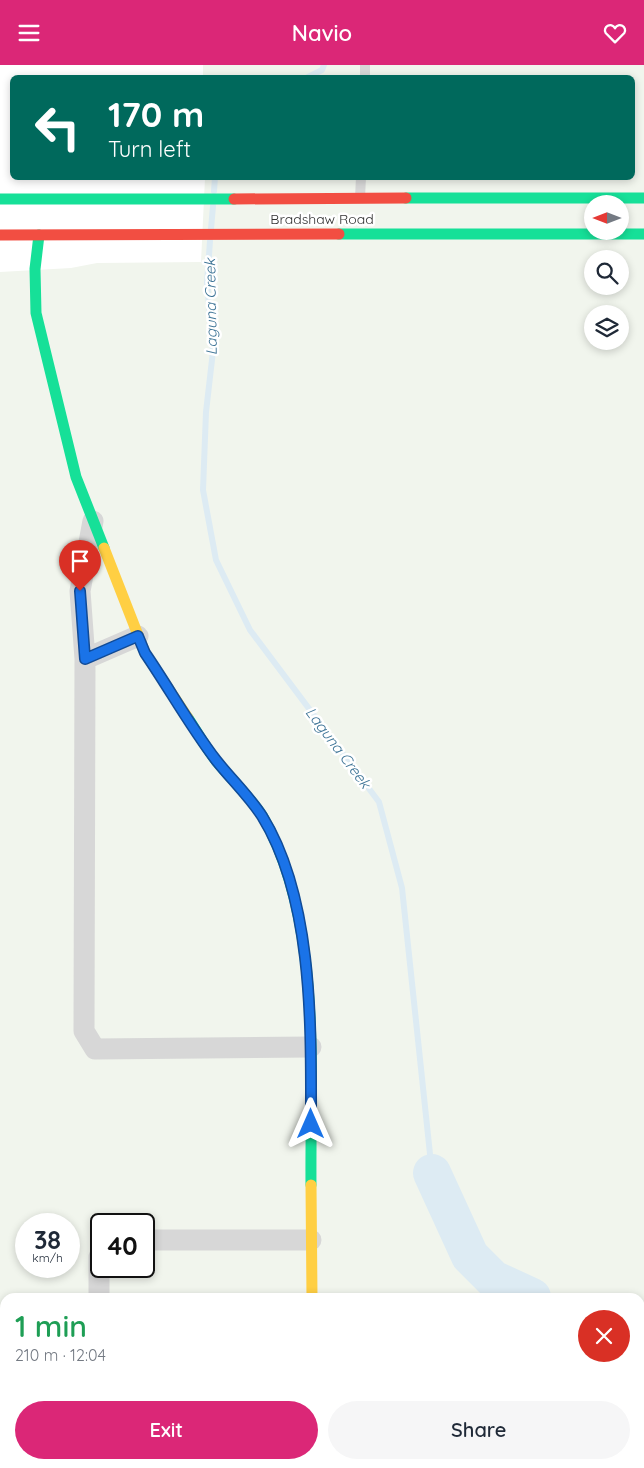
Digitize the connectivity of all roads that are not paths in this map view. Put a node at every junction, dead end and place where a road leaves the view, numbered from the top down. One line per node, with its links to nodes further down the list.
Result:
1 (361, 180): 4 (lane)
2 (644, 198): 4 (main road, Bradshaw Road)
3 (0, 199): 4 (main road, Bradshaw Road)
4 (360, 199)
5 (644, 234): 7 (main road, Bradshaw Road)
6 (0, 235): 7 (main road, Bradshaw Road)
7 (39, 235): 8 (main road)
8 (93, 521): 9 (main road); 10 (street)
9 (138, 636): 10 (street); 11 (main road)
10 (85, 659): 11 (street)
11 (310, 1047): 13 (main road)
12 (155, 1240): 13 (street)
13 (311, 1240): 16 (main road)
14 (99, 1278): 15 (street)
15 (99, 1293)
16 (312, 1293)

